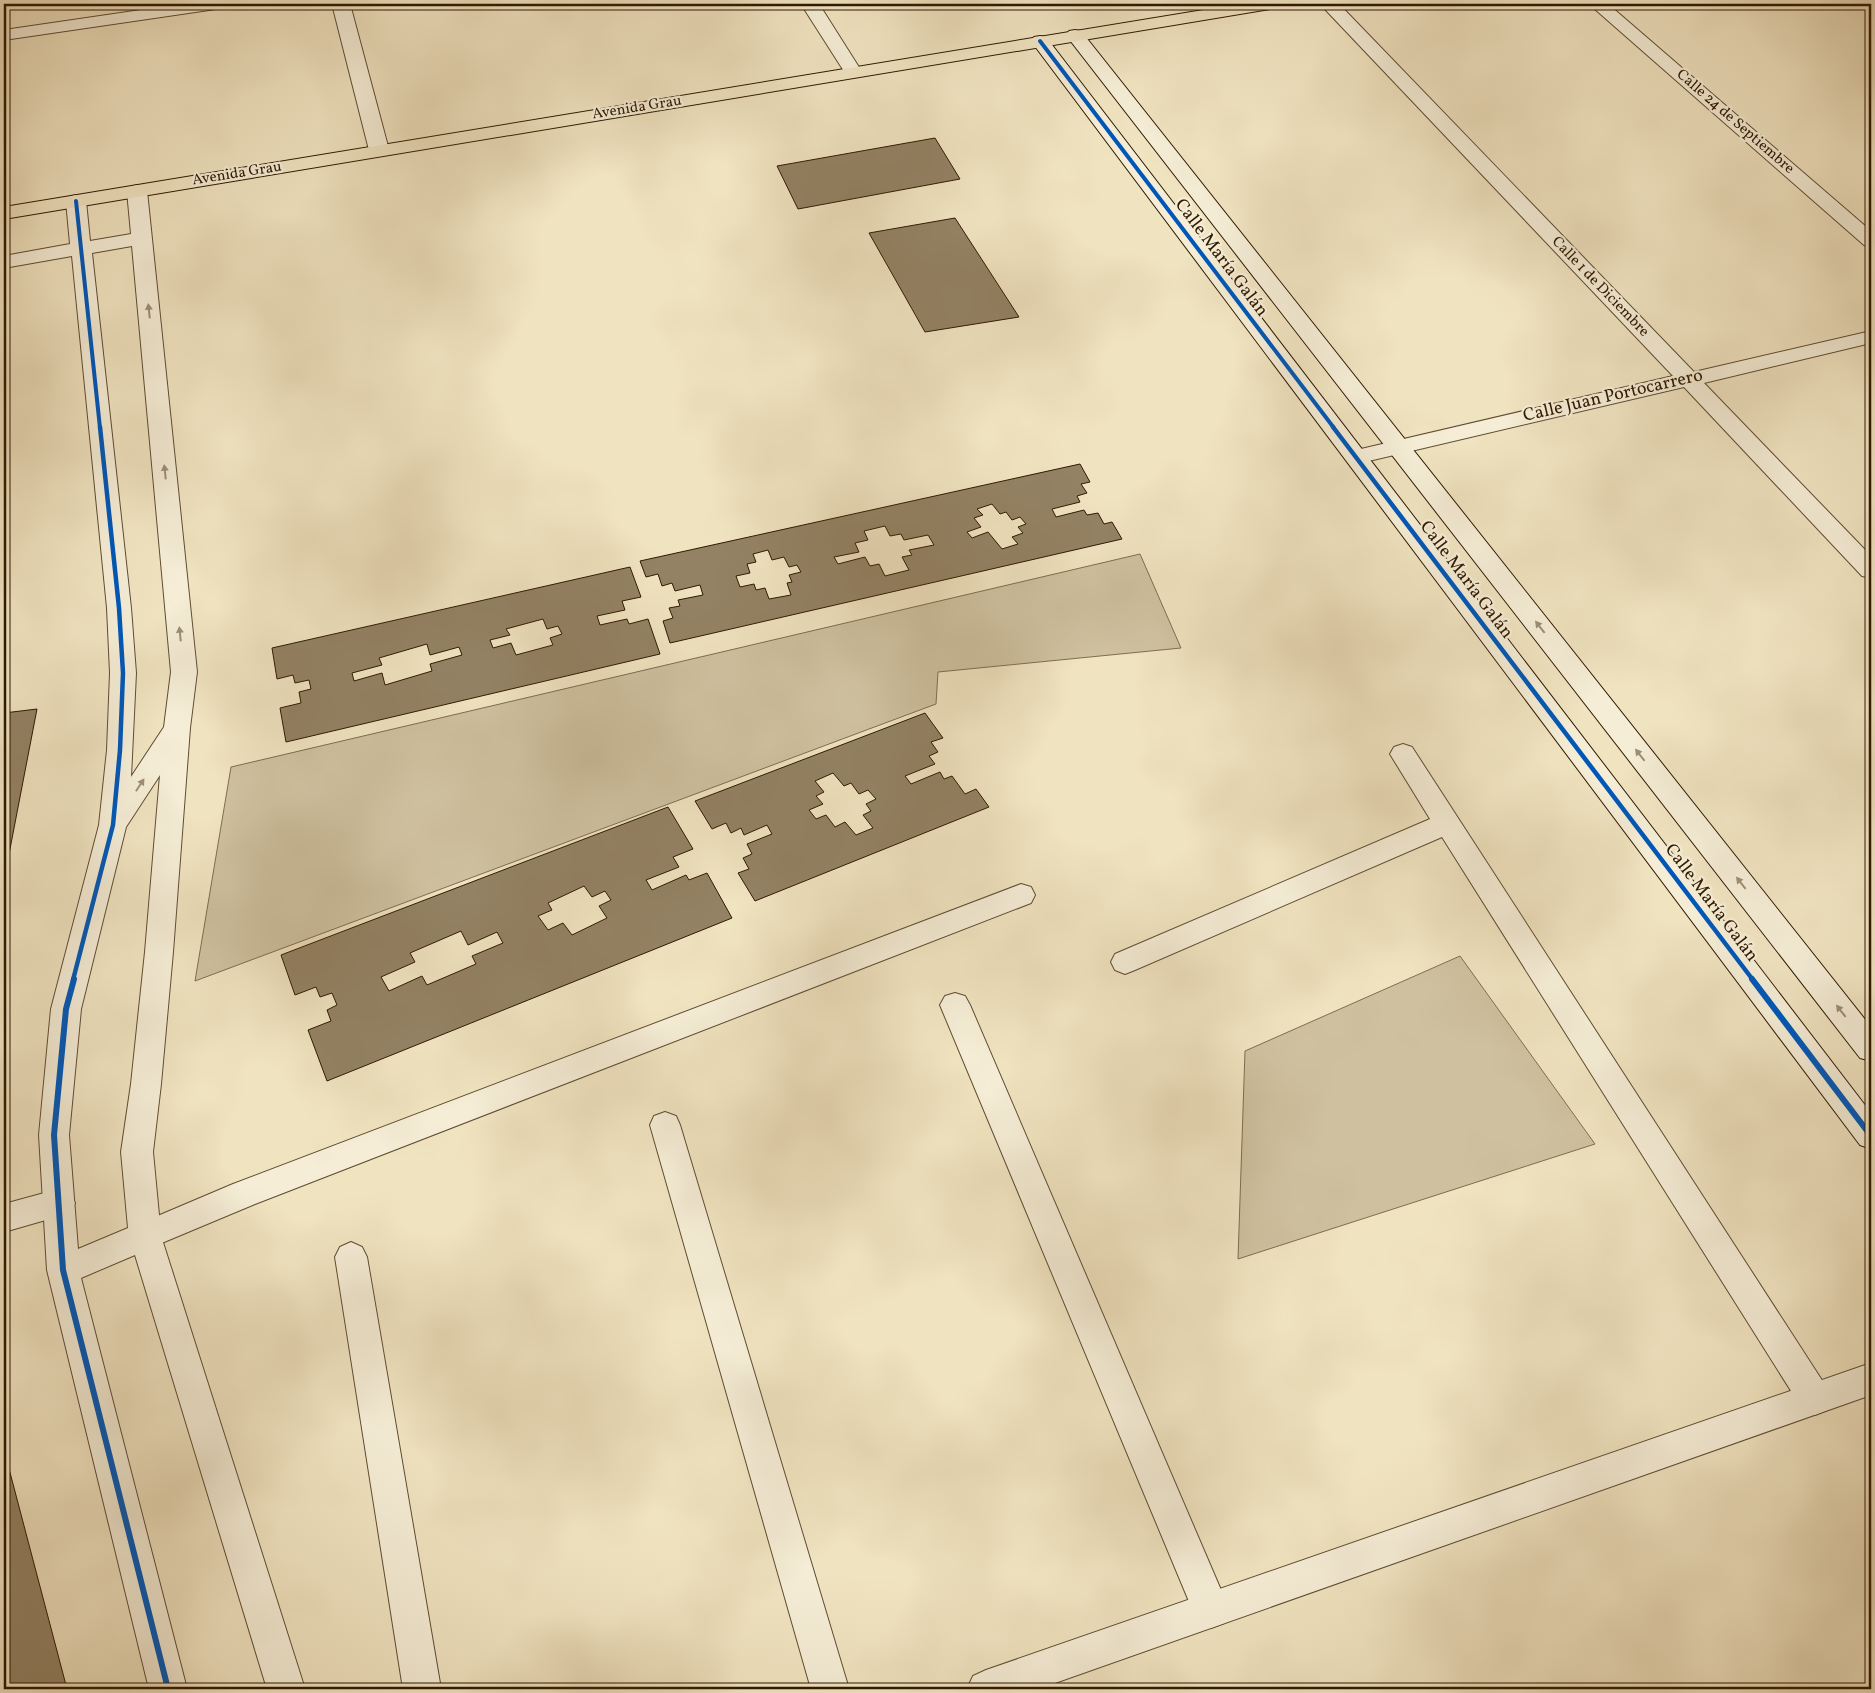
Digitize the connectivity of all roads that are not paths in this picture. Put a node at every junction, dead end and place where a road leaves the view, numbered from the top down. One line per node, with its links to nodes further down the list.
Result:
1 (216, 4): 7 (street)
2 (341, 4): 11 (street)
3 (810, 4): 10 (street)
4 (1270, 4): 8 (main road, Avenida Grau)
5 (1329, 4): 20 (street, Calle 1 de Diciembre)
6 (1598, 4): 16 (street, Calle 24 de Septiembre)
7 (4, 35)
8 (1074, 35): 9 (main road, Avenida Grau); 21 (street, Calle María Galán)
9 (1040, 41): 10 (main road, Avenida Grau); 22 (street, Calle María Galán)
10 (853, 72): 11 (main road, Avenida Grau)
11 (379, 150): 12 (main road, Avenida Grau)
12 (137, 191): 13 (main road, Avenida Grau); 15 (street)
13 (76, 201): 14 (main road, Avenida Grau); 17 (street)
14 (4, 213)
15 (141, 238): 17 (street); 24 (street, one-way to 15)
16 (1871, 240)
17 (82, 249): 18 (street); 27 (street)
18 (4, 262)
19 (1871, 337): 20 (street, Calle Juan Portocarrero)
20 (1688, 379): 21 (street, Calle Juan Portocarrero); 23 (street, Calle 1 de Diciembre)
21 (1398, 447): 22 (street, Calle Juan Portocarrero); 31 (street, Calle María Galán, one-way to 21)
22 (1356, 457): 33 (street, Calle María Galán)
23 (1871, 570)
24 (177, 728): 27 (street, one-way to 24); 36 (street)
25 (1403, 754): 26 (street)
26 (1447, 823): 29 (street); 40 (street)
27 (113, 825): 34 (street)
28 (1021, 895): 36 (street)
29 (1125, 962)
30 (955, 1005): 41 (street)
31 (1871, 1049)
32 (665, 1125): 45 (street)
33 (1871, 1136)
34 (59, 1203): 35 (street); 38 (street)
35 (4, 1218)
36 (145, 1236): 38 (street); 43 (street)
37 (351, 1257): 44 (street)
38 (63, 1270): 42 (street)
39 (1871, 1380): 40 (street)
40 (1815, 1399): 41 (street)
41 (1211, 1610): 46 (street)
42 (168, 1689)
43 (286, 1689)
44 (422, 1689)
45 (830, 1689)
46 (986, 1689)

